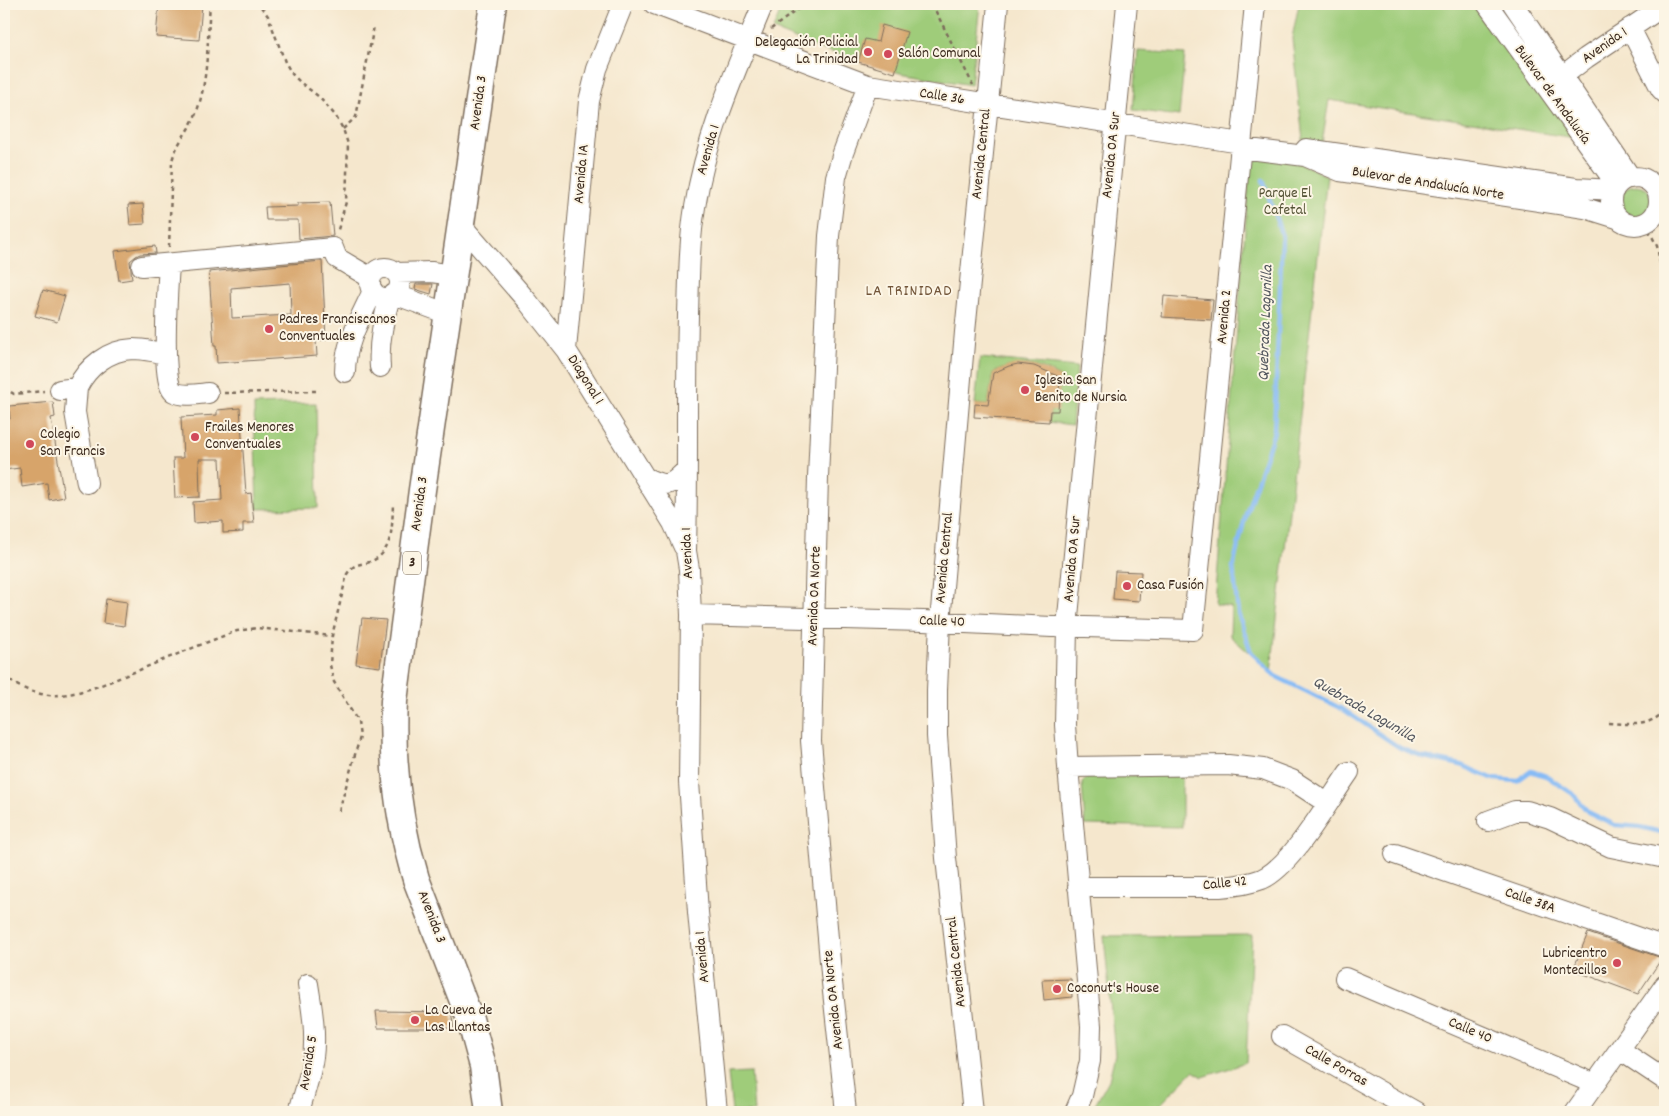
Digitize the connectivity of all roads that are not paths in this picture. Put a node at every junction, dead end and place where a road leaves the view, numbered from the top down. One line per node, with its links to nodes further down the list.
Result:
1 (493, 4): 24 (main road, Avenida 3 / 3)
2 (623, 4): 29 (street, Avenida 1A)
3 (654, 4): 12 (street, Calle 36)
4 (763, 4): 12 (street, Avenida 1)
5 (998, 4): 17 (street, Avenida Central)
6 (1127, 4): 18 (street, Avenida 0A Sur)
7 (1255, 4): 19 (street, Avenida 2)
8 (1487, 4): 15 (street, Bulevar de Andalucía)
9 (1665, 5): 11 (street, Avenida 1)
10 (1519, 6): 13 (street, Bulevar de Andalucía)
11 (1630, 28): 13 (street, Avenida 1); 16 (street)
12 (757, 37): 14 (street, Calle 36); 37 (street, Avenida 1)
13 (1563, 76): 15 (street, Avenida 1); 21 (street, Bulevar de Andalucía)
14 (868, 85): 17 (street, Calle 36); 42 (street, Avenida 0A Norte)
15 (1546, 88): 21 (street, Bulevar de Andalucía)
16 (1665, 93)
17 (987, 105): 18 (street, Calle 36); 43 (street, Avenida Central)
18 (1114, 124): 19 (street, Calle 36); 44 (street, Avenida 0A Sur)
19 (1241, 143): 21 (street, Bulevar de Andalucía Norte); 23 (street, Bulevar de Andalucía Norte); 45 (street, Avenida 2)
20 (1665, 179): 21 (street, Bulevar de Andalucía Norte)
21 (1626, 183): 22 (street); 23 (street)
22 (1662, 205): 23 (street)
23 (1618, 218)
24 (462, 225): 27 (main road, Avenida 3 / 3); 30 (street, Diagonal 1)
25 (169, 264): 26 (street); 28 (street); 33 (street)
26 (142, 266)
27 (454, 275): 28 (street); 31 (main road, Avenida 3 / 3)
28 (382, 290): 31 (street); 34 (street); 35 (street)
29 (571, 295): 30 (street); 32 (street, Avenida 1A)
30 (528, 302): 32 (street, Diagonal 1)
31 (448, 314): 63 (main road, Avenida 3 / 3)
32 (566, 350): 38 (street, Diagonal 1)
33 (165, 353): 36 (street); 39 (street)
34 (380, 368)
35 (345, 372)
36 (208, 393)
37 (687, 469): 38 (street); 40 (street, Avenida 1)
38 (646, 478): 40 (street, Diagonal 1)
39 (88, 483)
40 (686, 550): 41 (street, Avenida 1)
41 (691, 615): 42 (street, Calle 40); 64 (street, Avenida 1)
42 (814, 618): 43 (street, Calle 40); 65 (street, Avenida 0A Norte)
43 (940, 622): 44 (street, Calle 40); 66 (street, Avenida Central)
44 (1067, 627): 45 (street, Calle 40); 46 (street, Avenida 0A Sur)
45 (1193, 630)
46 (1068, 767): 48 (street); 52 (street, Avenida 0A Sur)
47 (1349, 772): 48 (street, Calle 42)
48 (1327, 803): 52 (street, Calle 42)
49 (1488, 821): 51 (street)
50 (1395, 854): 53 (street, Calle 38A)
51 (1665, 858)
52 (1078, 887): 67 (street, Avenida 0A Sur)
53 (1665, 947)
54 (1346, 978): 61 (street, Calle 40)
55 (308, 984): 62 (street, Avenida 5)
56 (1665, 985): 58 (street)
57 (1282, 1036): 68 (street, Calle Porras)
58 (1624, 1045): 59 (street); 60 (street); 61 (street)
59 (1665, 1067)
60 (1665, 1080)
61 (1595, 1084): 69 (street)
62 (299, 1112)
63 (489, 1112)
64 (718, 1112)
65 (846, 1112)
66 (973, 1112)
67 (1075, 1112)
68 (1416, 1112)
69 (1575, 1112)

